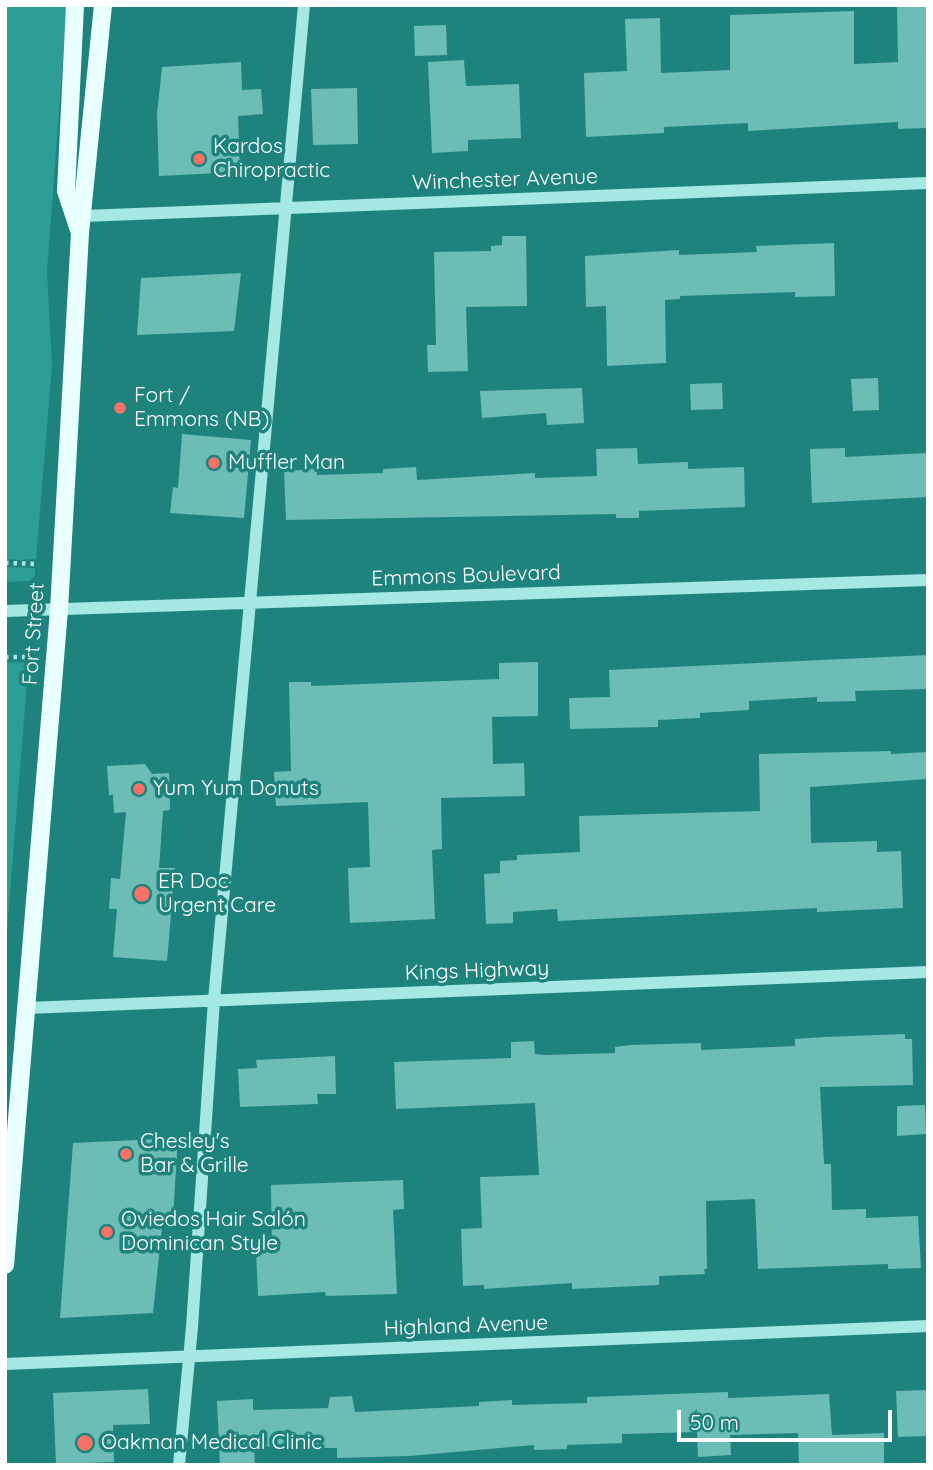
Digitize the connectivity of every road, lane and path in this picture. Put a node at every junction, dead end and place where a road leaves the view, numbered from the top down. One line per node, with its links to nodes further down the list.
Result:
1 (75, 5): 6 (main road)
2 (103, 5): 6 (main road, Fort Street)
3 (304, 5): 5 (street)
4 (928, 183): 5 (street, Winchester Avenue)
5 (285, 207): 6 (street, Winchester Avenue); 10 (street)
6 (82, 225): 11 (main road, Fort Street)
7 (5, 563): 8 (path)
8 (38, 564)
9 (928, 580): 10 (street, Emmons Boulevard)
10 (249, 603): 11 (street, Emmons Boulevard); 16 (street)
11 (59, 610): 12 (street, Emmons Boulevard); 17 (main road, Fort Street)
12 (5, 611)
13 (5, 657): 14 (path)
14 (26, 657)
15 (928, 972): 16 (street, Kings Highway)
16 (214, 1000): 17 (street, Kings Highway); 21 (street)
17 (27, 1008): 18 (main road, Fort Street)
18 (8, 1185): 19 (main road, Fort Street)
19 (5, 1265)
20 (928, 1326): 21 (street, Highland Avenue)
21 (189, 1357): 22 (street, Highland Avenue); 23 (street)
22 (5, 1364)
23 (179, 1465)

